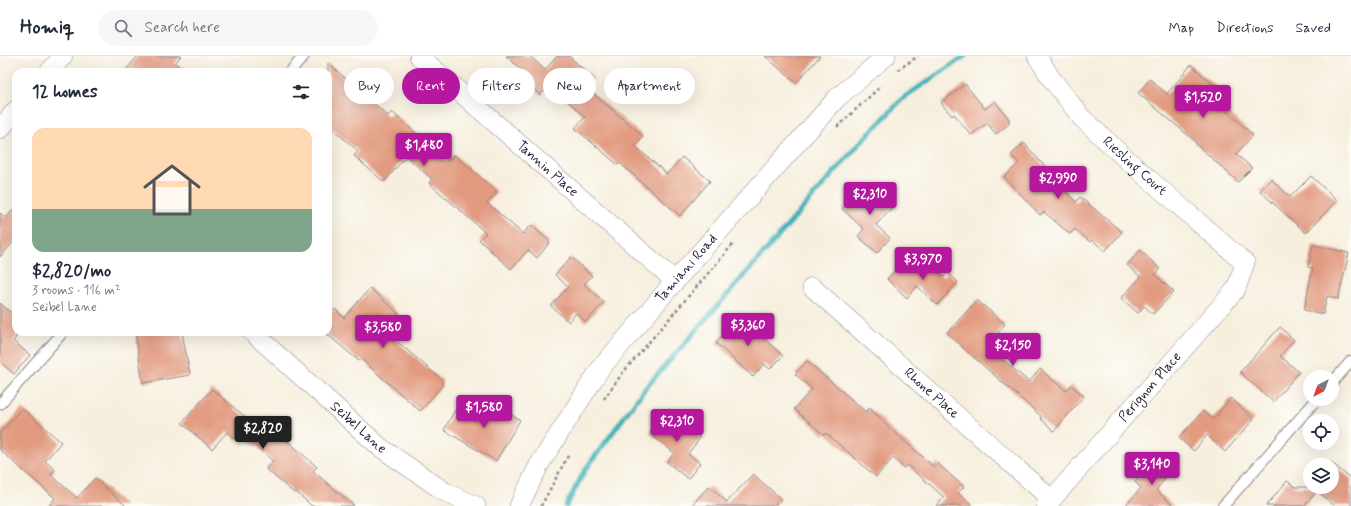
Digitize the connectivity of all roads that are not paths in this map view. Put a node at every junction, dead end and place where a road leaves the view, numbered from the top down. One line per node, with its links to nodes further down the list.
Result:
1 (63, 56): 6 (street)
2 (304, 56): 7 (lane)
3 (419, 56): 11 (street, Tannin Place)
4 (886, 56): 11 (street, Tamiani Road)
5 (1037, 56): 10 (street, Riesling Court)
6 (52, 68)
7 (294, 68)
8 (12, 115): 9 (street)
9 (0, 129)
10 (1245, 263): 19 (street, Perignon Place)
11 (676, 281): 21 (street, Tamiani Road)
12 (812, 287): 19 (street, Rhone Place)
13 (60, 336): 17 (lane)
14 (256, 336): 20 (street, Seibel Lane)
15 (1351, 361): 16 (lane)
16 (1339, 375)
17 (0, 404)
18 (1311, 406): 22 (lane)
19 (1049, 503)
20 (476, 506)
21 (519, 506)
22 (1223, 506)

